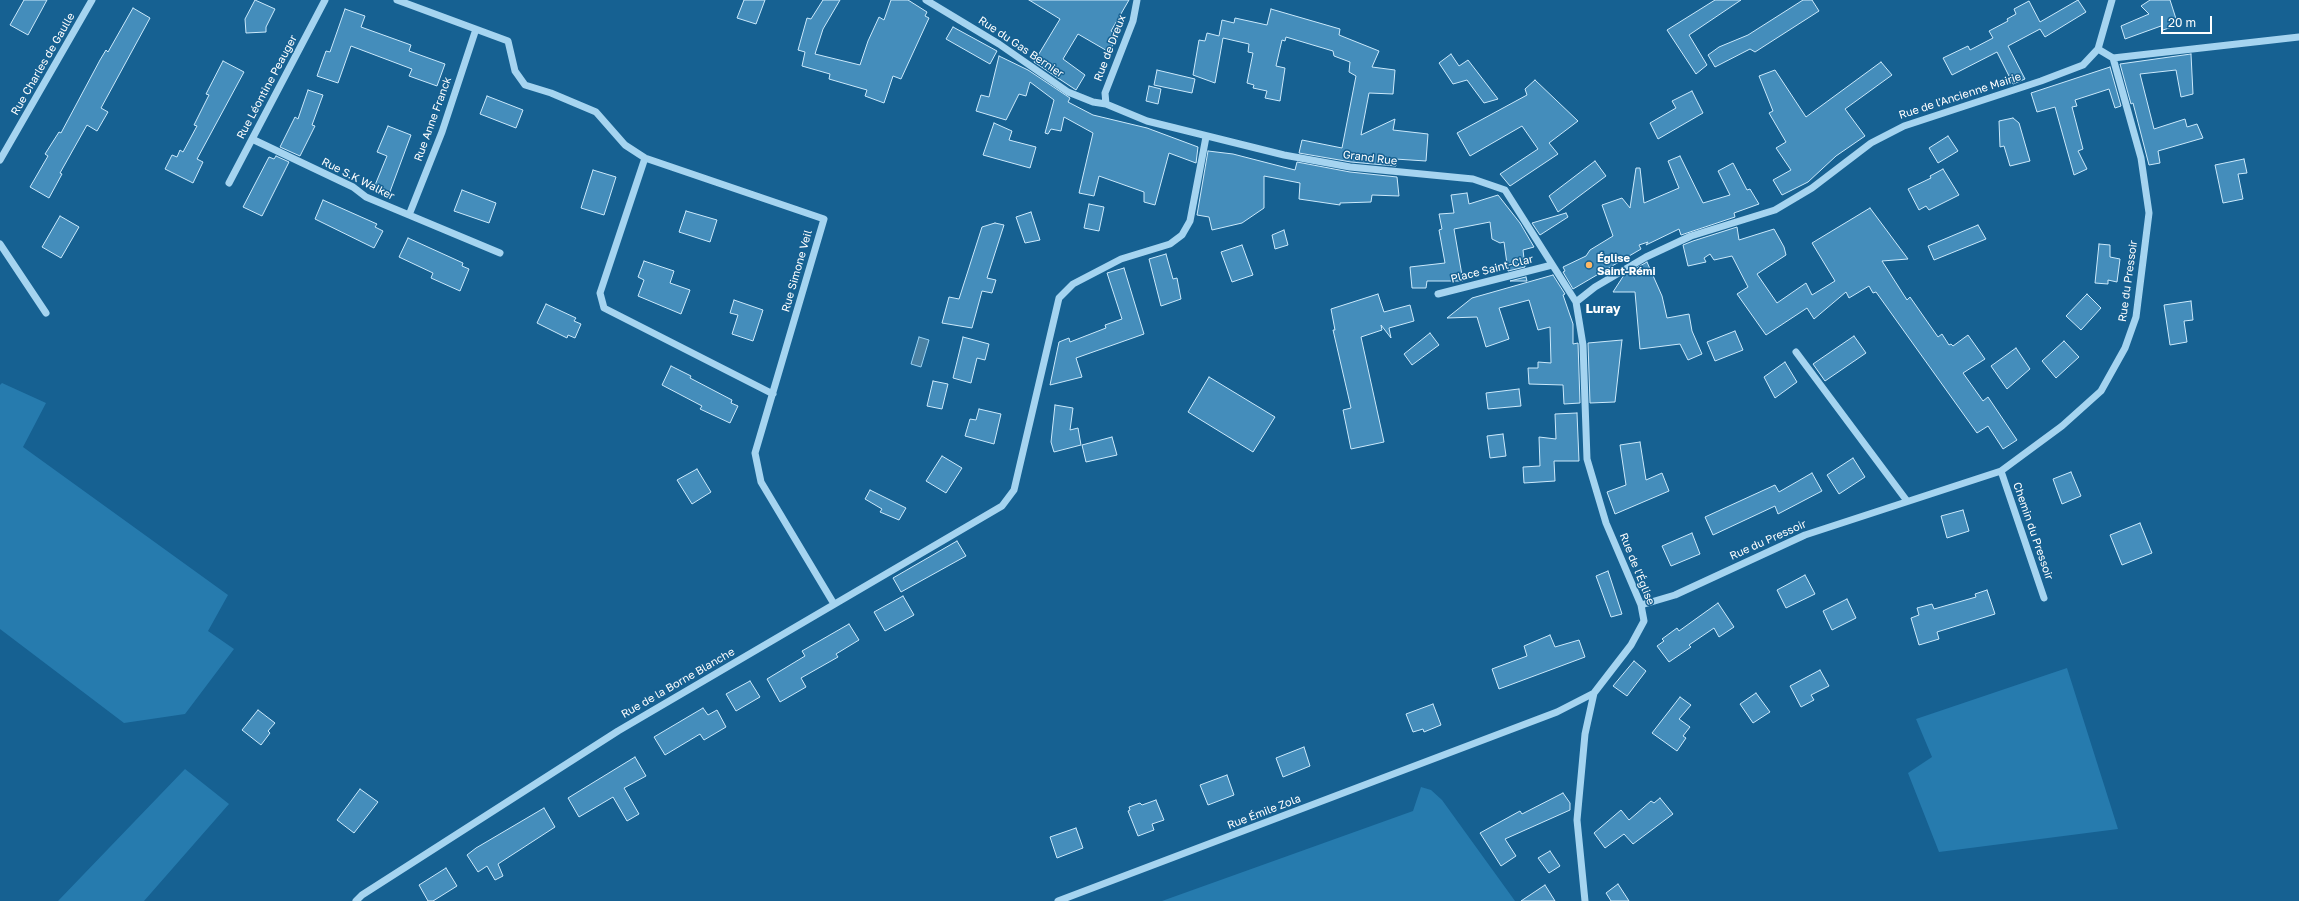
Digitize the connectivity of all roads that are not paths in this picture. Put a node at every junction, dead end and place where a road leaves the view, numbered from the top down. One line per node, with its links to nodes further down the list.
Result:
1 (92, 0): 15 (street, Rue Charles de Gaulle)
2 (325, 0): 13 (street, Rue Léontine Peauger)
3 (397, 0): 7 (street)
4 (926, 0): 11 (street, Rue du Gas Bernier)
5 (1137, 0): 11 (street, Rue de Dreux)
6 (2112, 0): 9 (street, Rue de l'Ancienne Mairie)
7 (476, 29): 14 (street, Rue Simone Veil); 17 (street, Rue Anne Franck)
8 (2299, 37): 10 (street)
9 (2098, 49): 10 (street); 22 (street, Rue de l'Ancienne Mairie)
10 (2113, 58): 26 (street, Rue du Pressoir)
11 (1106, 104): 12 (street, Grand Rue)
12 (1206, 137): 20 (street, Grand Rue); 29 (street, Rue de la Borne Blanche)
13 (252, 139): 16 (street, Rue Léontine Peauger); 17 (street, Rue S.K Walker)
14 (645, 158): 25 (street); 25 (street, Rue Simone Veil)
15 (0, 160)
16 (229, 183)
17 (409, 215): 19 (street, Rue S.K Walker)
18 (0, 244): 23 (street)
19 (500, 253)
20 (1552, 265): 21 (street, Place Saint-Clar); 22 (street, Grand Rue)
21 (1438, 294)
22 (1576, 302): 30 (street, Rue de l'Église)
23 (46, 313)
24 (1796, 352): 27 (street)
25 (773, 394): 29 (street, Rue Simone Veil)
26 (2001, 471): 27 (street, Rue du Pressoir); 28 (street, Chemin du Pressoir)
27 (1907, 501): 30 (street, Rue du Pressoir)
28 (2044, 598)
29 (834, 604): 33 (street, Rue de la Borne Blanche)
30 (1641, 605): 31 (street, Rue de l'Église)
31 (1594, 693): 32 (street, Rue de l'Église); 35 (street)
32 (1467, 748): 34 (street, Rue Émile Zola)
33 (356, 901)
34 (1058, 901)
35 (1585, 901)

